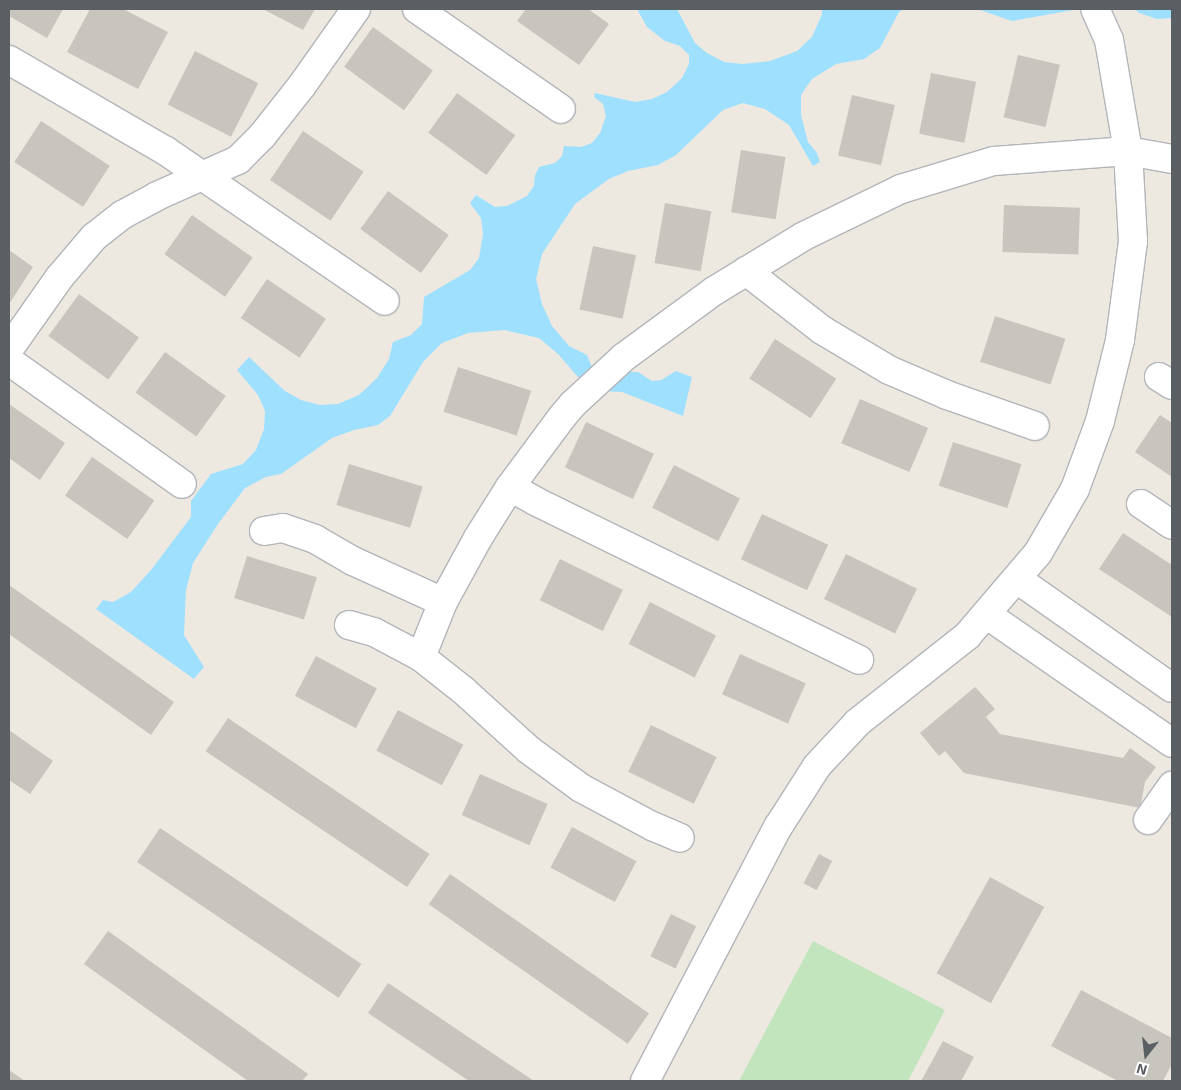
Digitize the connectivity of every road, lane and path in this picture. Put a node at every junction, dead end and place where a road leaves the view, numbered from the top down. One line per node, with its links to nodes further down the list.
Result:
1 (356, 9): 8 (lane)
2 (417, 9): 5 (lane)
3 (1095, 9): 6 (lane)
4 (9, 60): 8 (lane)
5 (561, 109)
6 (1128, 152): 7 (lane); 9 (lane); 19 (lane)
7 (1172, 159)
8 (203, 176): 10 (lane); 11 (lane)
9 (746, 271): 13 (lane); 15 (lane)
10 (385, 301)
11 (9, 349)
12 (9, 362): 14 (lane)
13 (1035, 426)
14 (182, 484)
15 (510, 487): 20 (lane); 24 (lane)
16 (1141, 504): 17 (lane)
17 (1172, 525)
18 (264, 531): 20 (lane)
19 (1016, 579): 21 (lane); 25 (lane)
20 (443, 602): 23 (lane)
21 (986, 614): 26 (lane); 30 (lane)
22 (349, 625): 23 (lane)
23 (421, 657): 29 (lane)
24 (859, 660)
25 (1172, 688)
26 (1172, 743)
27 (1172, 786): 28 (lane)
28 (1148, 820)
29 (680, 838)
30 (645, 1081)

